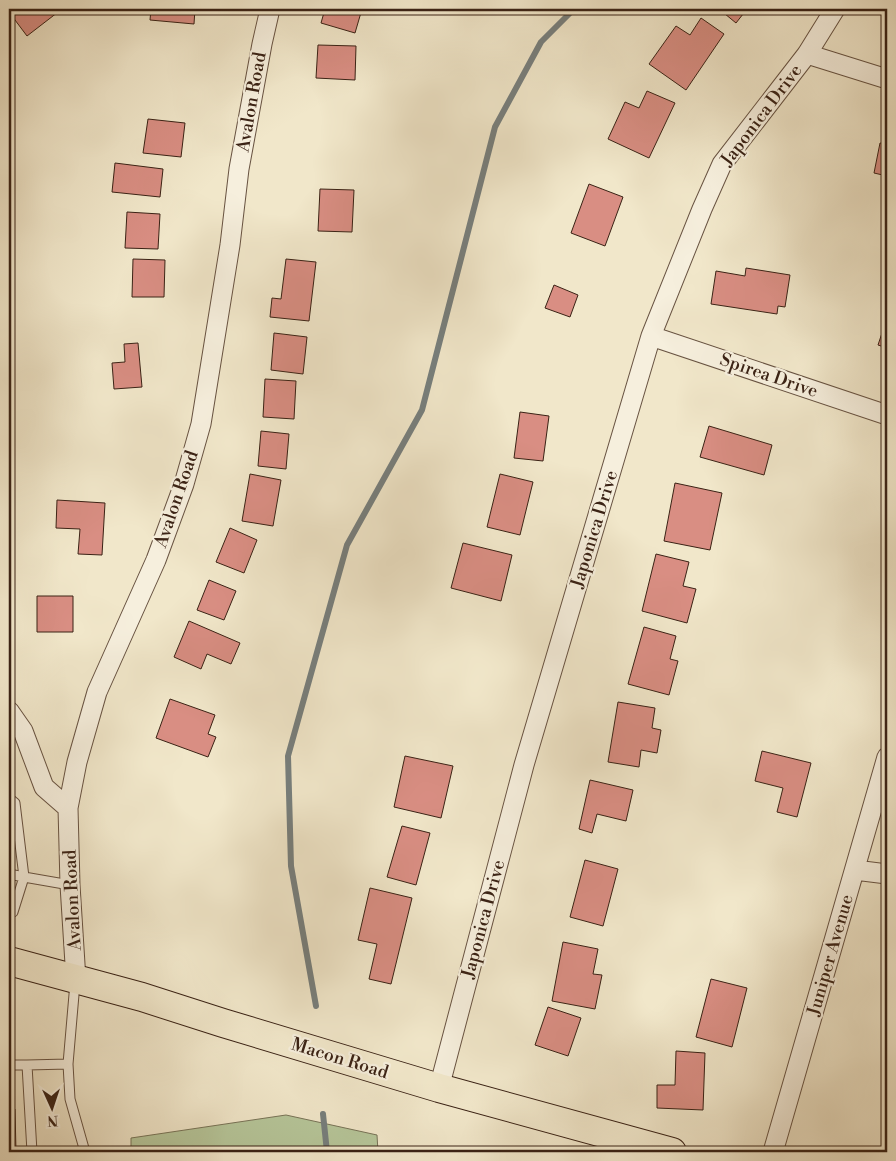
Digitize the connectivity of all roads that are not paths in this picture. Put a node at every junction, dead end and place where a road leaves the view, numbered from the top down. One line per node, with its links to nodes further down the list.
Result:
1 (270, 9): 10 (street, Avalon Road)
2 (835, 9): 3 (street, Japonica Drive)
3 (807, 54): 4 (street); 5 (street, Japonica Drive)
4 (887, 79)
5 (651, 336): 6 (street, Spirea Drive); 22 (street, Japonica Drive)
6 (887, 415)
7 (9, 711): 10 (street)
8 (887, 757): 11 (street, Juniper Avenue)
9 (9, 798): 14 (lane)
10 (68, 808): 15 (street, Avalon Road)
11 (855, 870): 13 (street); 26 (street, Juniper Avenue)
12 (9, 874): 14 (lane)
13 (887, 874)
14 (24, 877): 15 (lane); 16 (lane)
15 (70, 884): 18 (street, Avalon Road)
16 (9, 910)
17 (9, 961): 18 (main road, Macon Road)
18 (76, 980): 19 (lane); 22 (main road, Macon Road)
19 (68, 1064): 21 (lane); 24 (lane)
20 (9, 1065): 21 (lane)
21 (27, 1065): 23 (lane)
22 (439, 1088): 25 (main road, Macon Road)
23 (32, 1152)
24 (85, 1152)
25 (672, 1152)
26 (773, 1152)

